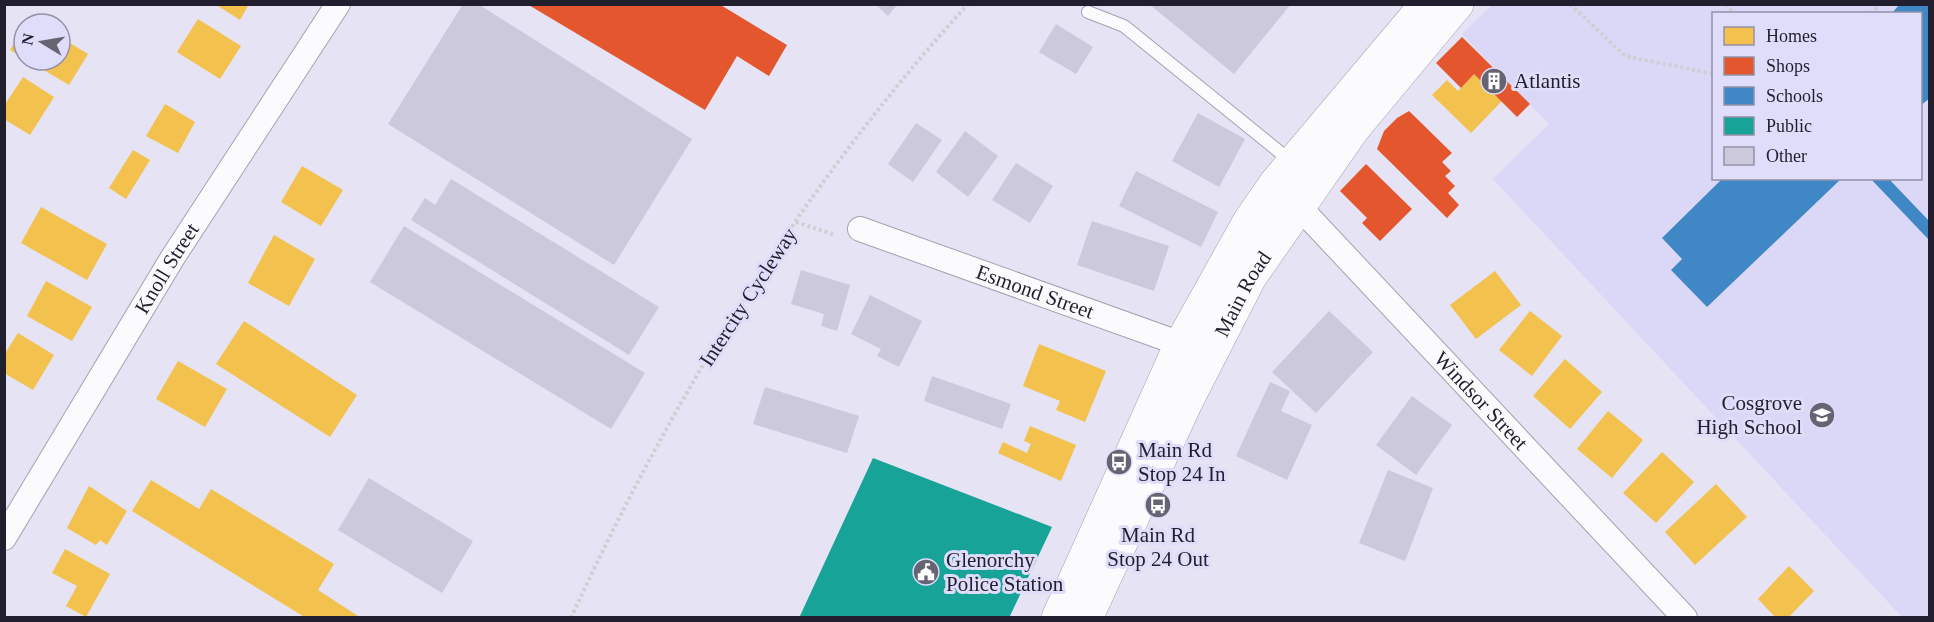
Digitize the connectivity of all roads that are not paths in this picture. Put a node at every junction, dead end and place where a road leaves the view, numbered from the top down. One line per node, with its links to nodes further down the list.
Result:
1 (338, 4): 8 (street, Knoll Street)
2 (1426, 4): 5 (main road, Main Road)
3 (1457, 4): 5 (main road, Main Road)
4 (1088, 12): 5 (lane)
5 (1289, 184): 7 (main road, Main Road); 11 (street, Windsor Street)
6 (860, 229): 7 (street, Esmond Street)
7 (1194, 351): 9 (main road, Main Road); 10 (main road, Main Road)
8 (4, 538)
9 (1058, 618)
10 (1086, 618)
11 (1685, 618)

